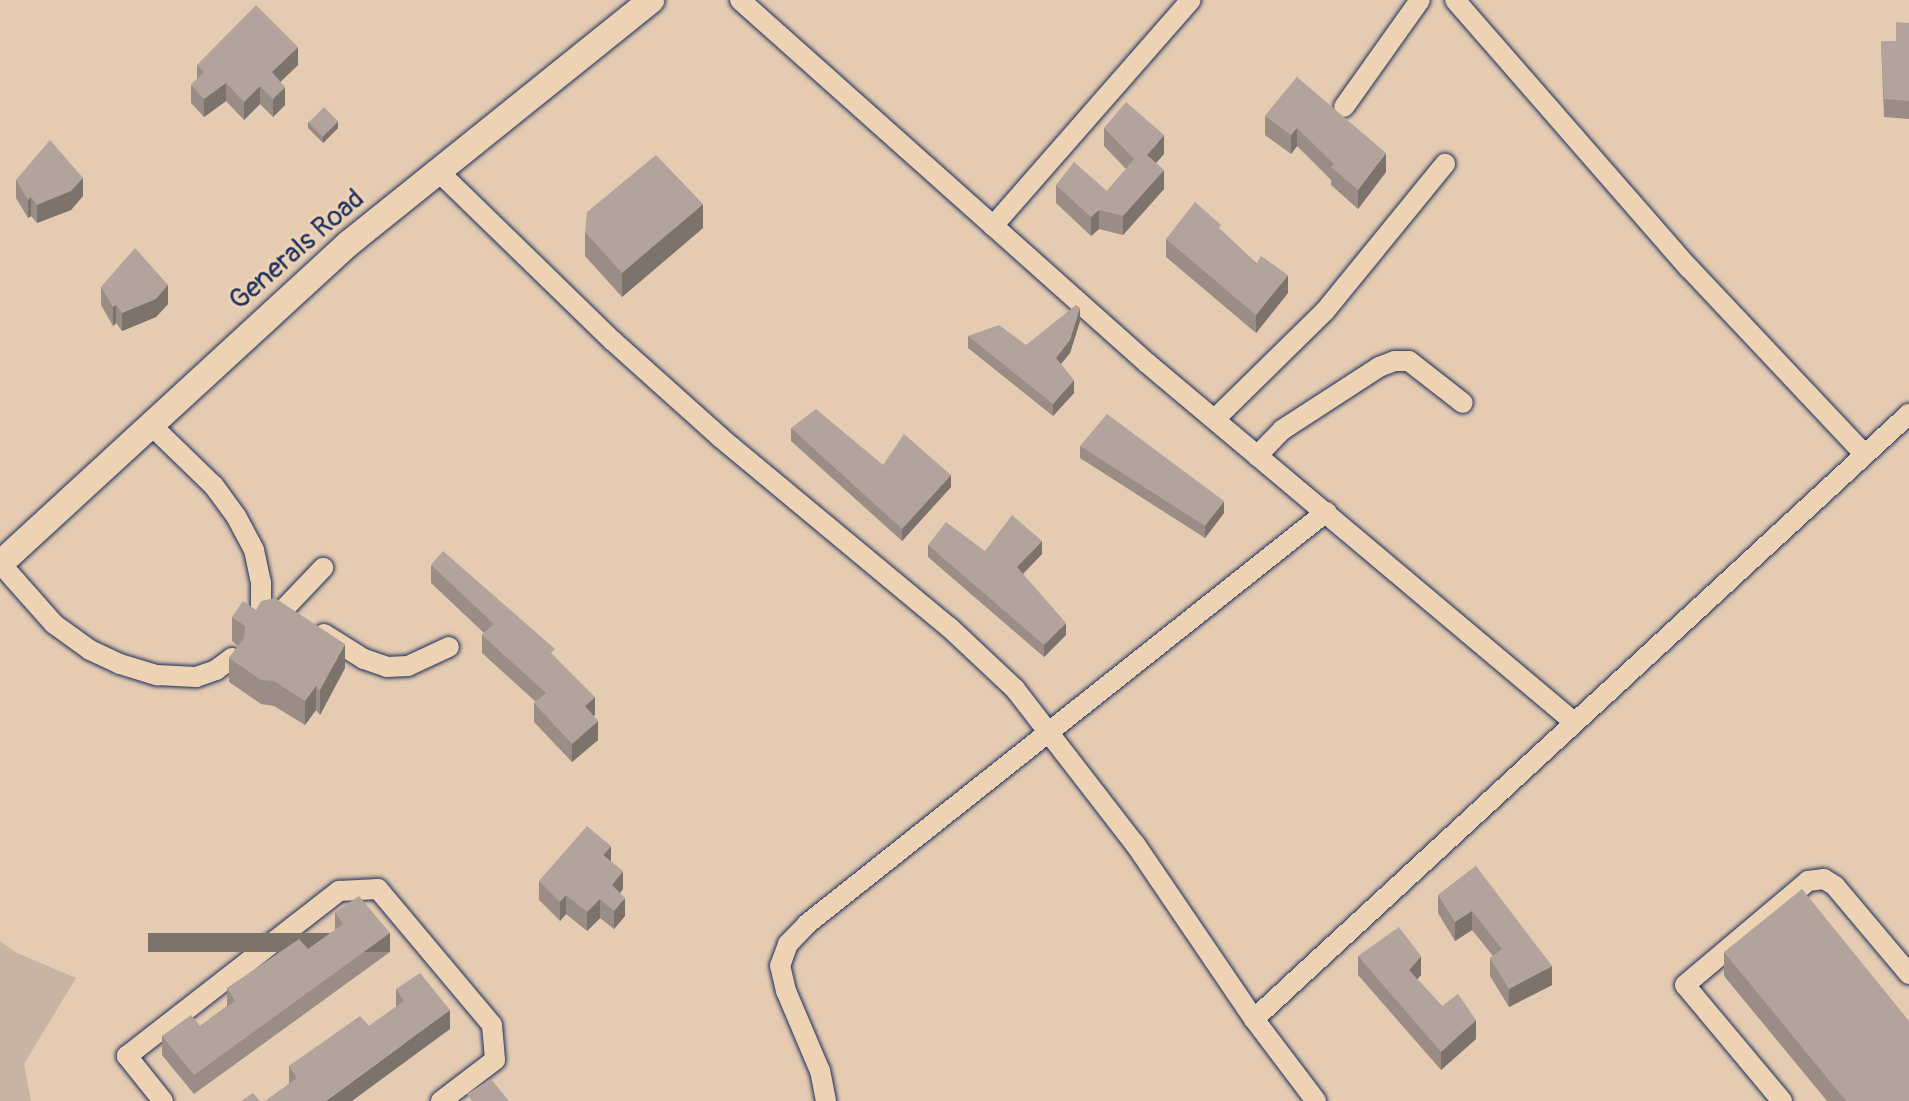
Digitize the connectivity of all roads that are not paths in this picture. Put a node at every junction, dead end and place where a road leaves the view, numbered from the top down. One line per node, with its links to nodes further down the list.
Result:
1 (651, 0): 8 (street, Generals Road)
2 (740, 0): 9 (street)
3 (1191, 0): 9 (street)
4 (1420, 0): 6 (street)
5 (1455, 0): 14 (street)
6 (1344, 107)
7 (1445, 164): 12 (street)
8 (438, 171): 13 (street, Generals Road); 23 (street)
9 (993, 226): 12 (street)
10 (1463, 403): 15 (street)
11 (1909, 414): 14 (street)
12 (1215, 419): 15 (street)
13 (151, 425): 17 (street, Generals Road); 19 (street)
14 (1864, 454): 22 (street)
15 (1257, 456): 16 (street)
16 (1326, 512): 22 (street); 23 (street)
17 (0, 563): 21 (street)
18 (323, 568): 19 (street)
19 (298, 617): 20 (street)
20 (449, 647)
21 (232, 658)
22 (1574, 722): 25 (street)
23 (1049, 733): 25 (street); 28 (street)
24 (1909, 974): 30 (street)
25 (1254, 1019): 29 (street)
26 (163, 1101): 27 (street)
27 (441, 1101)
28 (826, 1101)
29 (1316, 1101)
30 (1782, 1101)

